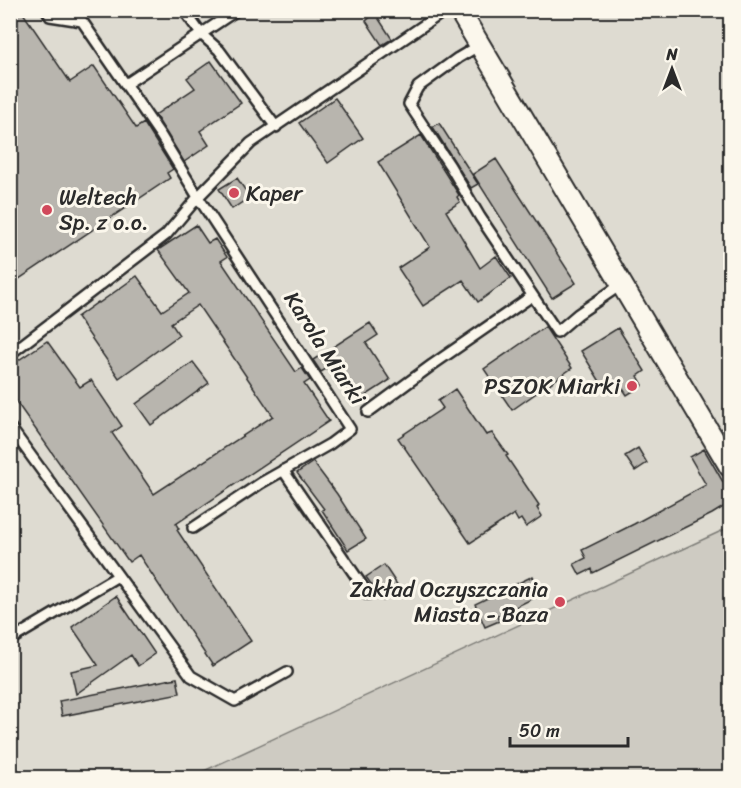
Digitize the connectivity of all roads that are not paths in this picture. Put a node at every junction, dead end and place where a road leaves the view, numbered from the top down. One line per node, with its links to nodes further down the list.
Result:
1 (47, 10): 8 (lane, Karola Miarki)
2 (184, 10): 6 (lane)
3 (237, 10): 6 (lane)
4 (446, 10): 9 (lane)
5 (459, 10): 7 (street)
6 (201, 34): 8 (lane); 9 (lane)
7 (480, 45): 11 (street); 12 (lane)
8 (126, 84): 10 (lane, Karola Miarki)
9 (276, 127): 10 (lane)
10 (198, 197): 13 (lane); 17 (lane, Karola Miarki)
11 (622, 284): 12 (lane); 16 (street)
12 (532, 296): 14 (lane, Karola Miarki)
13 (10, 354)
14 (368, 412)
15 (10, 427): 19 (lane)
16 (730, 467)
17 (283, 470): 18 (lane, Karola Miarki); 20 (lane)
18 (193, 528)
19 (118, 576): 21 (lane); 22 (lane)
20 (368, 594)
21 (10, 640)
22 (286, 672)

